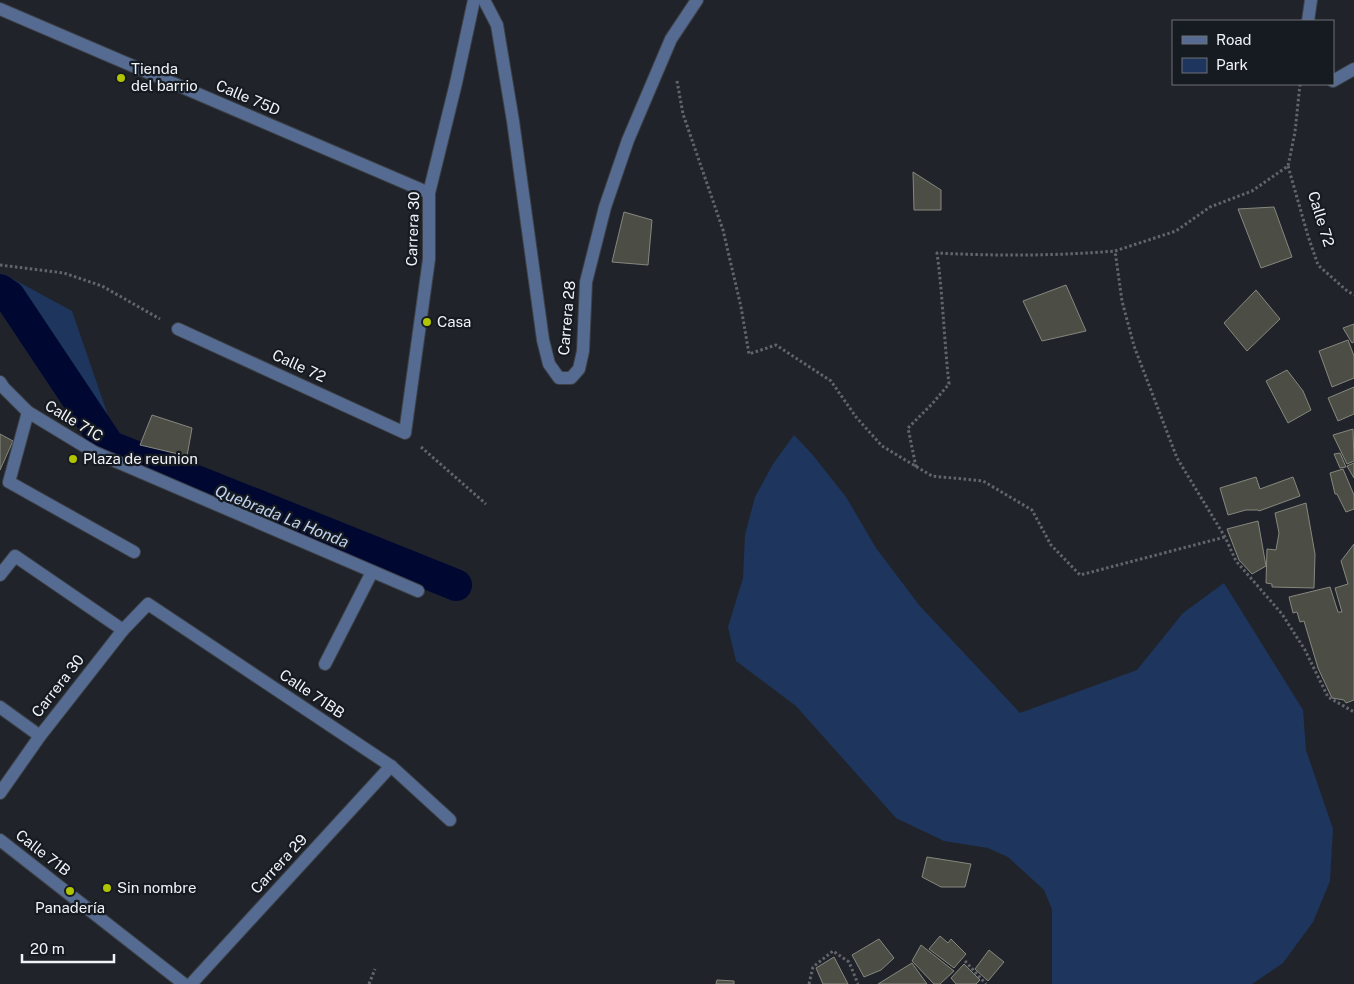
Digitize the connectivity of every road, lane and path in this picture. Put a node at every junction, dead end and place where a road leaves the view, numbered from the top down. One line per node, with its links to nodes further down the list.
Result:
1 (474, 0): 12 (street, Carrera 30)
2 (484, 0): 3 (street, Carrera 28)
3 (697, 0)
4 (1312, 0): 6 (street)
5 (0, 8): 12 (street, Calle 75D)
6 (1308, 20)
7 (1354, 69): 9 (street)
8 (677, 76): 20 (path)
9 (1334, 80)
10 (1300, 85): 11 (path)
11 (1288, 166): 13 (path); 15 (path, Calle 72)
12 (429, 193): 19 (street, Carrera 30)
13 (1115, 252): 20 (path); 22 (path)
14 (0, 265): 16 (path)
15 (1354, 295)
16 (178, 329): 19 (street, Calle 72)
17 (0, 382): 18 (street, Calle 71C)
18 (28, 412): 23 (street); 24 (street, Calle 71C)
19 (405, 433): 21 (path)
20 (916, 467): 22 (path)
21 (486, 504)
22 (1225, 537): 31 (path)
23 (134, 552)
24 (372, 572): 26 (street, Calle 71C); 29 (street)
25 (0, 574): 28 (street)
26 (418, 591)
27 (148, 604): 28 (street, Carrera 30); 33 (street, Calle 71BB)
28 (122, 630): 32 (street, Carrera 30)
29 (325, 664)
30 (0, 707): 32 (street)
31 (1354, 712)
32 (40, 736): 34 (street, Carrera 30)
33 (391, 766): 35 (street, Calle 71BB); 40 (street, Carrera 29)
34 (0, 792)
35 (450, 820)
36 (0, 840): 39 (street, Calle 71B)
37 (965, 961): 44 (path)
38 (375, 969): 41 (path)
39 (184, 984)
40 (191, 984)
41 (369, 984)
42 (809, 984): 43 (path)
43 (858, 984)
44 (986, 984)

